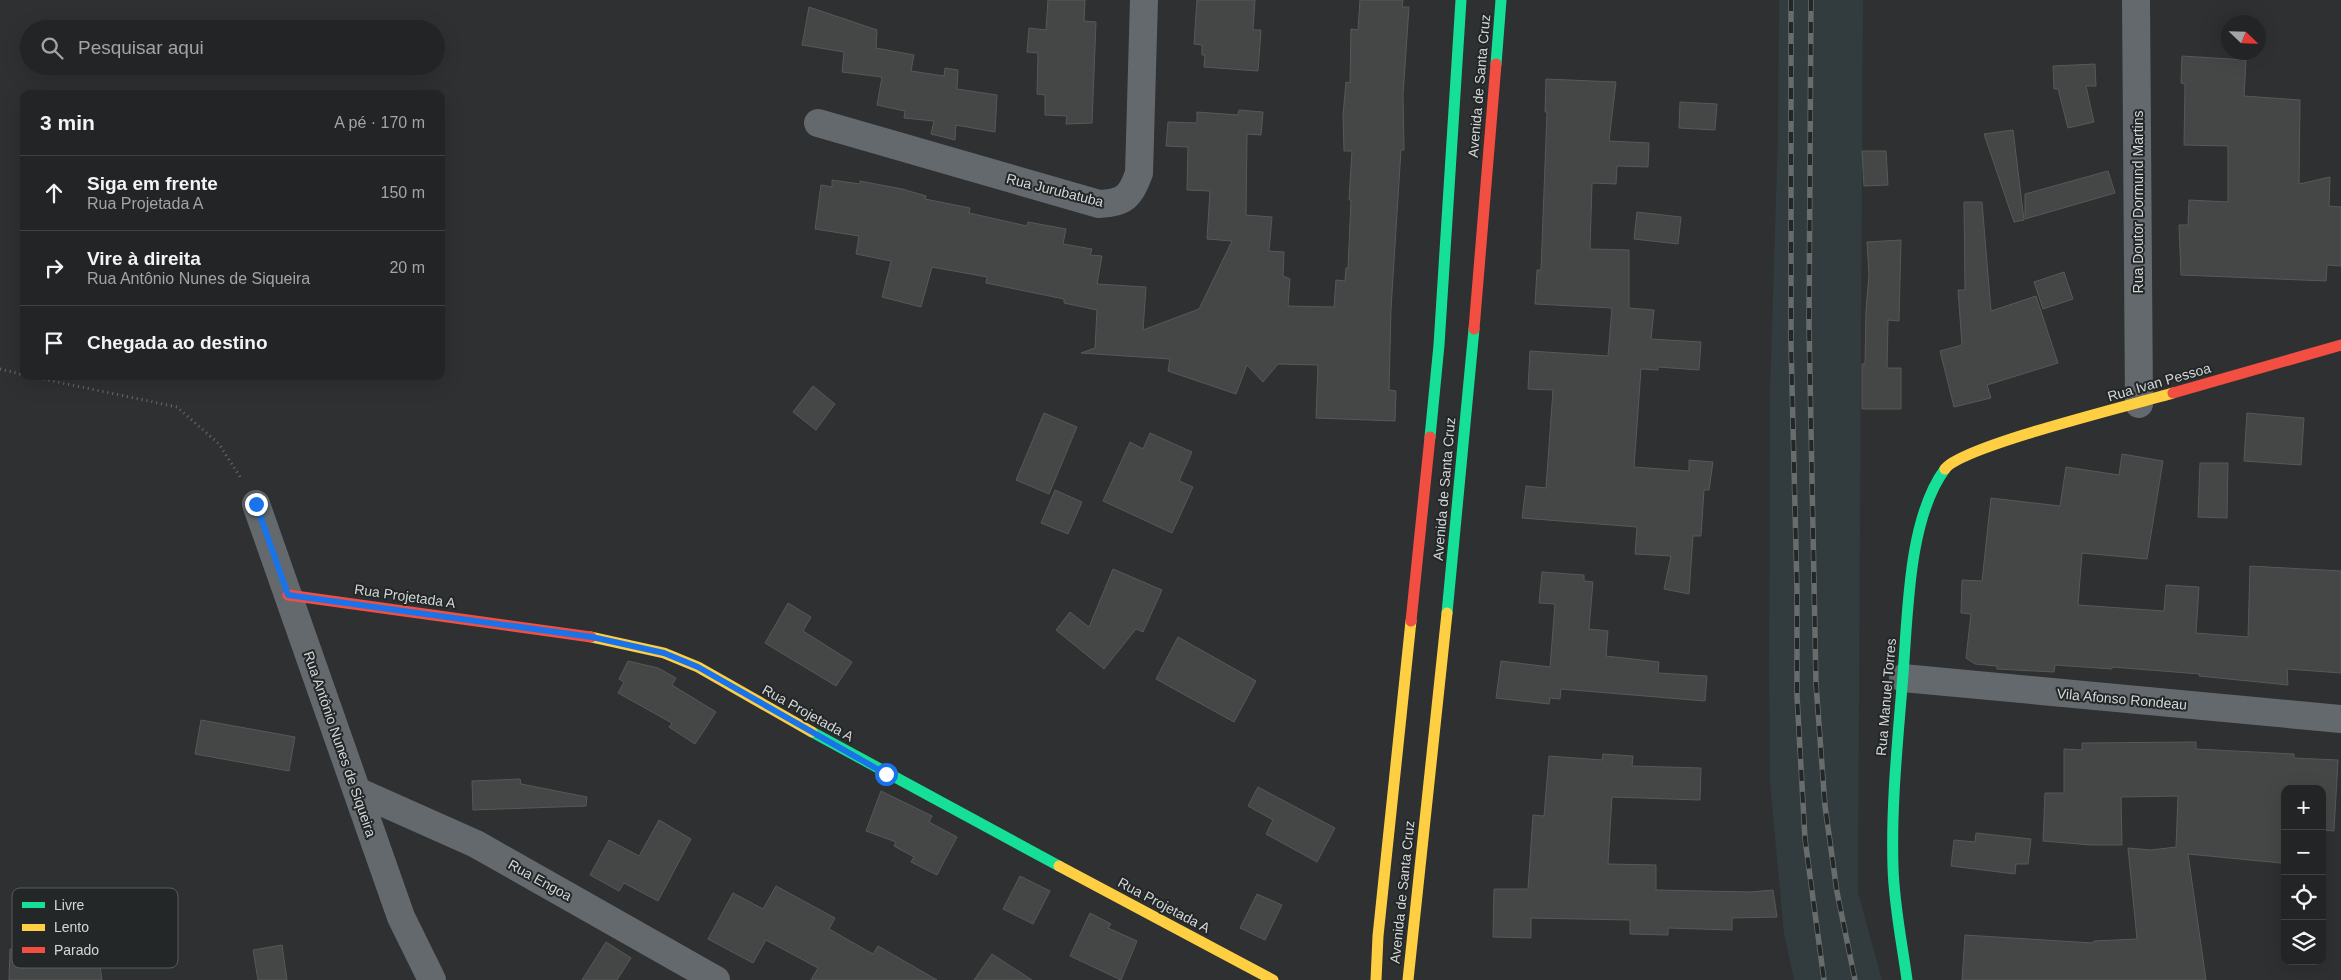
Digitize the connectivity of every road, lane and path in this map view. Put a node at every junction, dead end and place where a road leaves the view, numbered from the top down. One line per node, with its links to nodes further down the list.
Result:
1 (1144, 0): 5 (street, Rua Jurubatuba)
2 (1462, 0): 20 (street, Avenida de Santa Cruz)
3 (1501, 0): 21 (street, Avenida de Santa Cruz)
4 (2136, 0): 10 (street, Rua Doutor Dormund Martins)
5 (818, 124)
6 (2341, 345): 10 (street, Rua Ivan Pessoa)
7 (0, 369): 8 (path)
8 (20, 374)
9 (48, 380): 12 (path)
10 (2139, 404): 11 (street, Rua Ivan Pessoa)
11 (1984, 447): 14 (street, Rua Manuel Torres)
12 (256, 504): 13 (street, Rua Antônio Nunes de Siqueira)
13 (288, 595): 16 (street, Rua Antônio Nunes de Siqueira); 19 (street, Rua Projetada A)
14 (1903, 678): 15 (street, Vila Afonso Rondeau); 22 (street, Rua Manuel Torres)
15 (2341, 719)
16 (358, 791): 17 (street, Rua Antônio Nunes de Siqueira); 18 (street, Rua Engoa)
17 (432, 980)
18 (716, 980)
19 (1273, 980)
20 (1376, 980)
21 (1408, 980)
22 (1907, 980)

